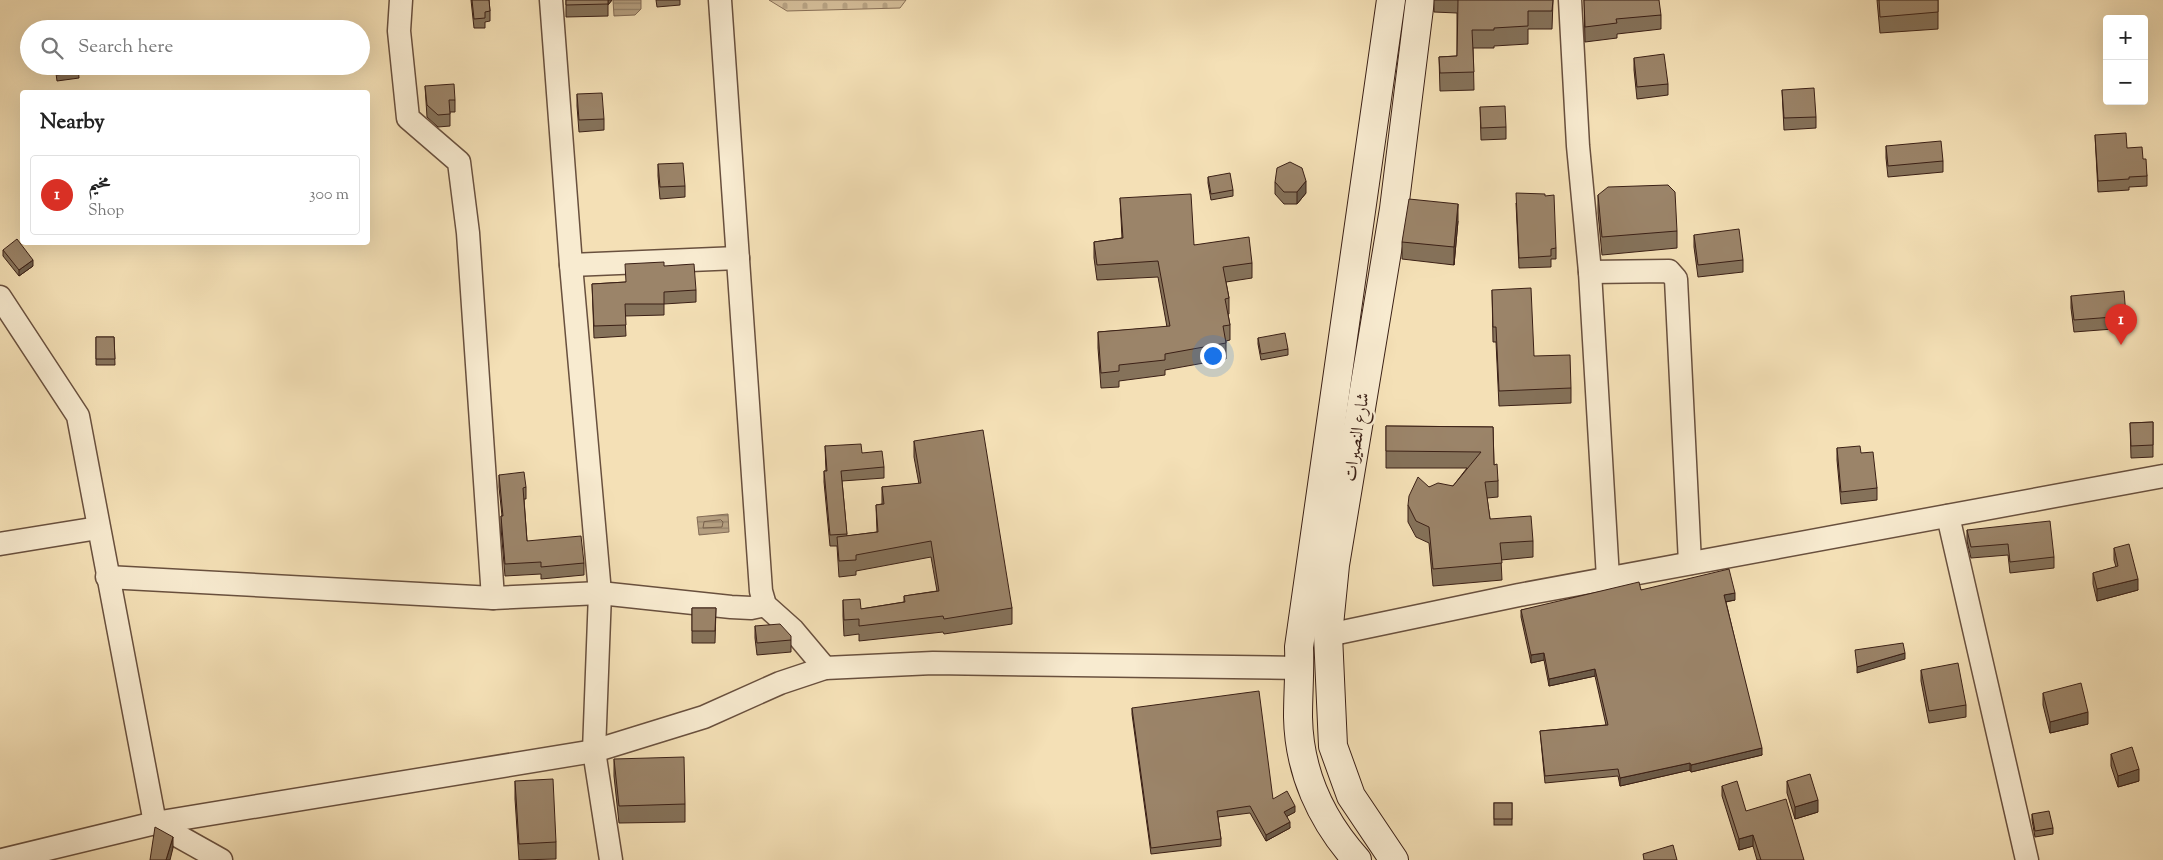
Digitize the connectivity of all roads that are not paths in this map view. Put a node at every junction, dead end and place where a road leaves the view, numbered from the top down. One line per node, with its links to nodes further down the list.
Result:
1 (401, 0): 19 (street)
2 (551, 0): 8 (street)
3 (720, 0): 7 (street)
4 (1391, 0): 23 (main road, شارع النصيرات)
5 (1420, 0): 21 (main road, شارع النصيرات)
6 (1570, 0): 9 (street)
7 (738, 258): 8 (street); 20 (street)
8 (571, 265): 18 (street)
9 (1590, 272): 15 (street); 17 (street)
10 (0, 297): 13 (street)
11 (2163, 476): 12 (street)
12 (1948, 516): 15 (street); 31 (street)
13 (98, 528): 14 (street); 16 (street)
14 (0, 544)
15 (1690, 563): 17 (street)
16 (107, 577): 19 (street); 25 (street)
17 (1608, 578): 21 (street)
18 (600, 593): 19 (street); 20 (street); 24 (street)
19 (493, 598)
20 (765, 605): 22 (street)
21 (1328, 635): 30 (main road, شارع النصيرات)
22 (825, 668): 23 (street); 24 (street)
23 (1300, 668): 29 (main road, شارع النصيرات)
24 (594, 751): 25 (street); 28 (street)
25 (155, 824): 26 (street); 27 (street)
26 (2, 860)
27 (221, 860)
28 (611, 860)
29 (1357, 860)
30 (1394, 860)
31 (2027, 860)

